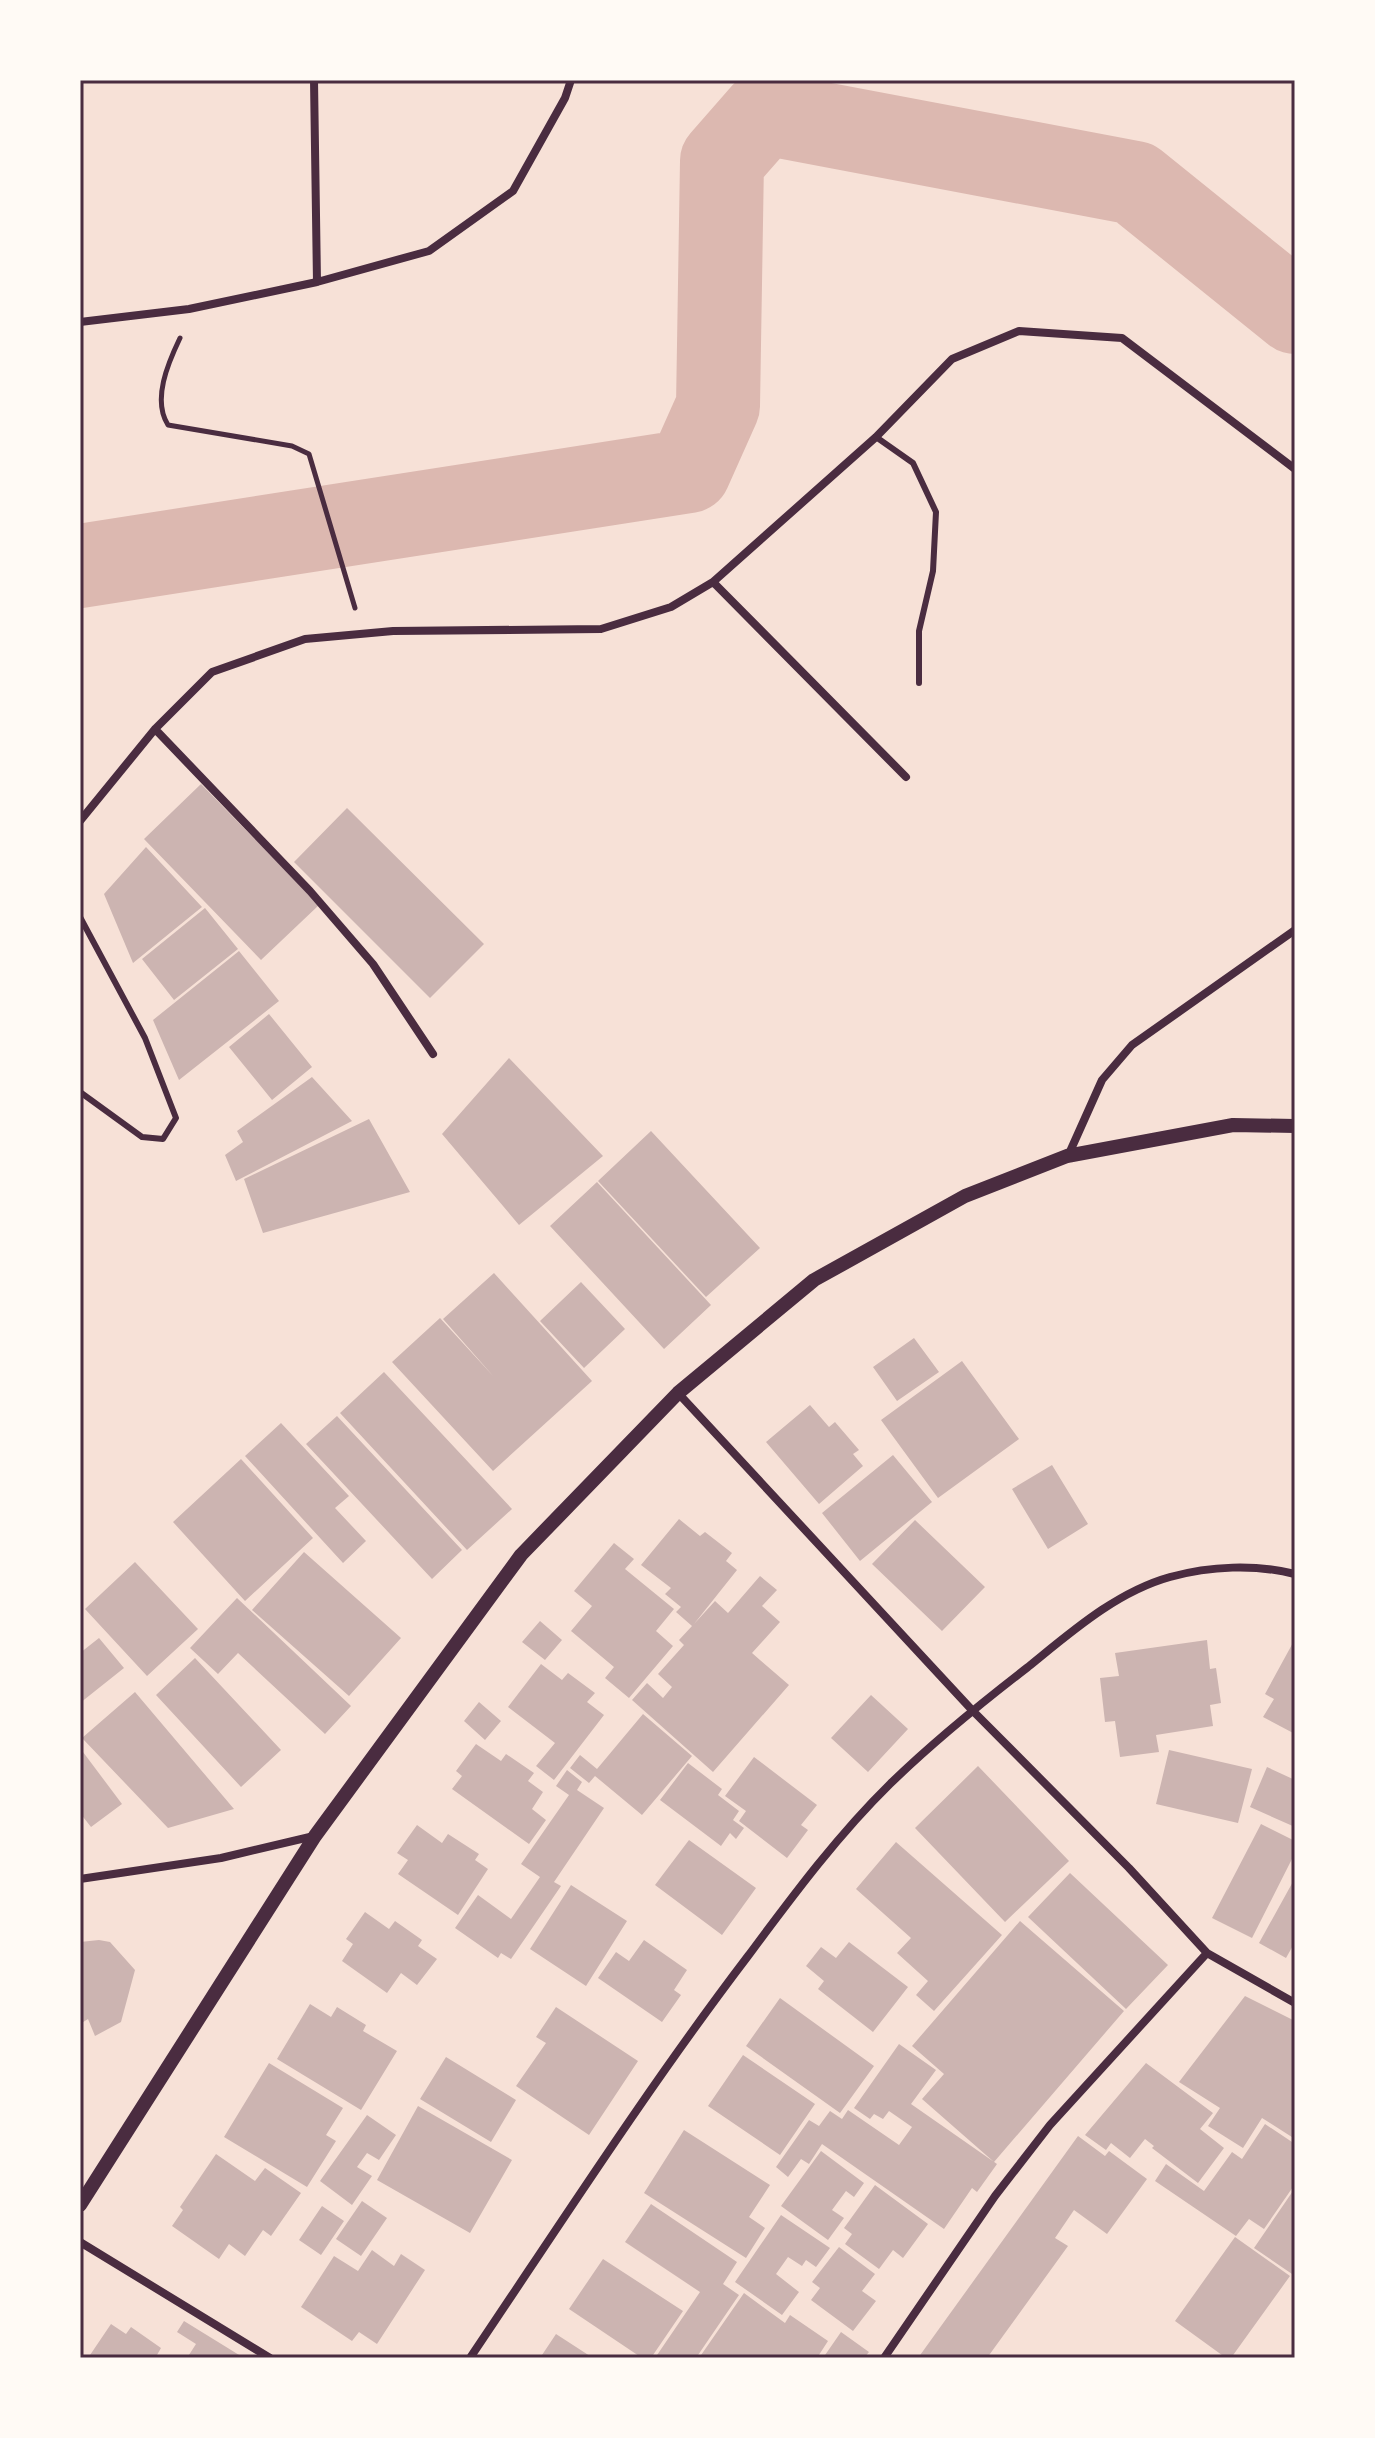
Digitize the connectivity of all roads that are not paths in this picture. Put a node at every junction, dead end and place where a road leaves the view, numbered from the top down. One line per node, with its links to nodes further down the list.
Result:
1 (314, 80): 3 (street)
2 (571, 80): 3 (street)
3 (317, 282): 4 (street)
4 (80, 322)
5 (876, 437): 6 (street); 7 (street); 8 (lane)
6 (1295, 469)
7 (713, 582): 9 (street); 10 (street)
8 (919, 683)
9 (155, 729): 11 (street); 14 (street)
10 (906, 777)
11 (80, 821)
12 (80, 917): 15 (lane)
13 (1295, 930): 17 (street)
14 (433, 1054)
15 (80, 1092)
16 (1295, 1126): 17 (street)
17 (1067, 1156): 18 (street)
18 (678, 1393): 20 (street); 21 (street)
19 (1295, 1574): 20 (street)
20 (972, 1710): 23 (street); 28 (street)
21 (315, 1836): 22 (street); 25 (street)
22 (80, 1879)
23 (1207, 1953): 24 (street); 29 (street)
24 (1295, 2003)
25 (80, 2205)
26 (80, 2242): 27 (street)
27 (270, 2358)
28 (470, 2358)
29 (884, 2358)

